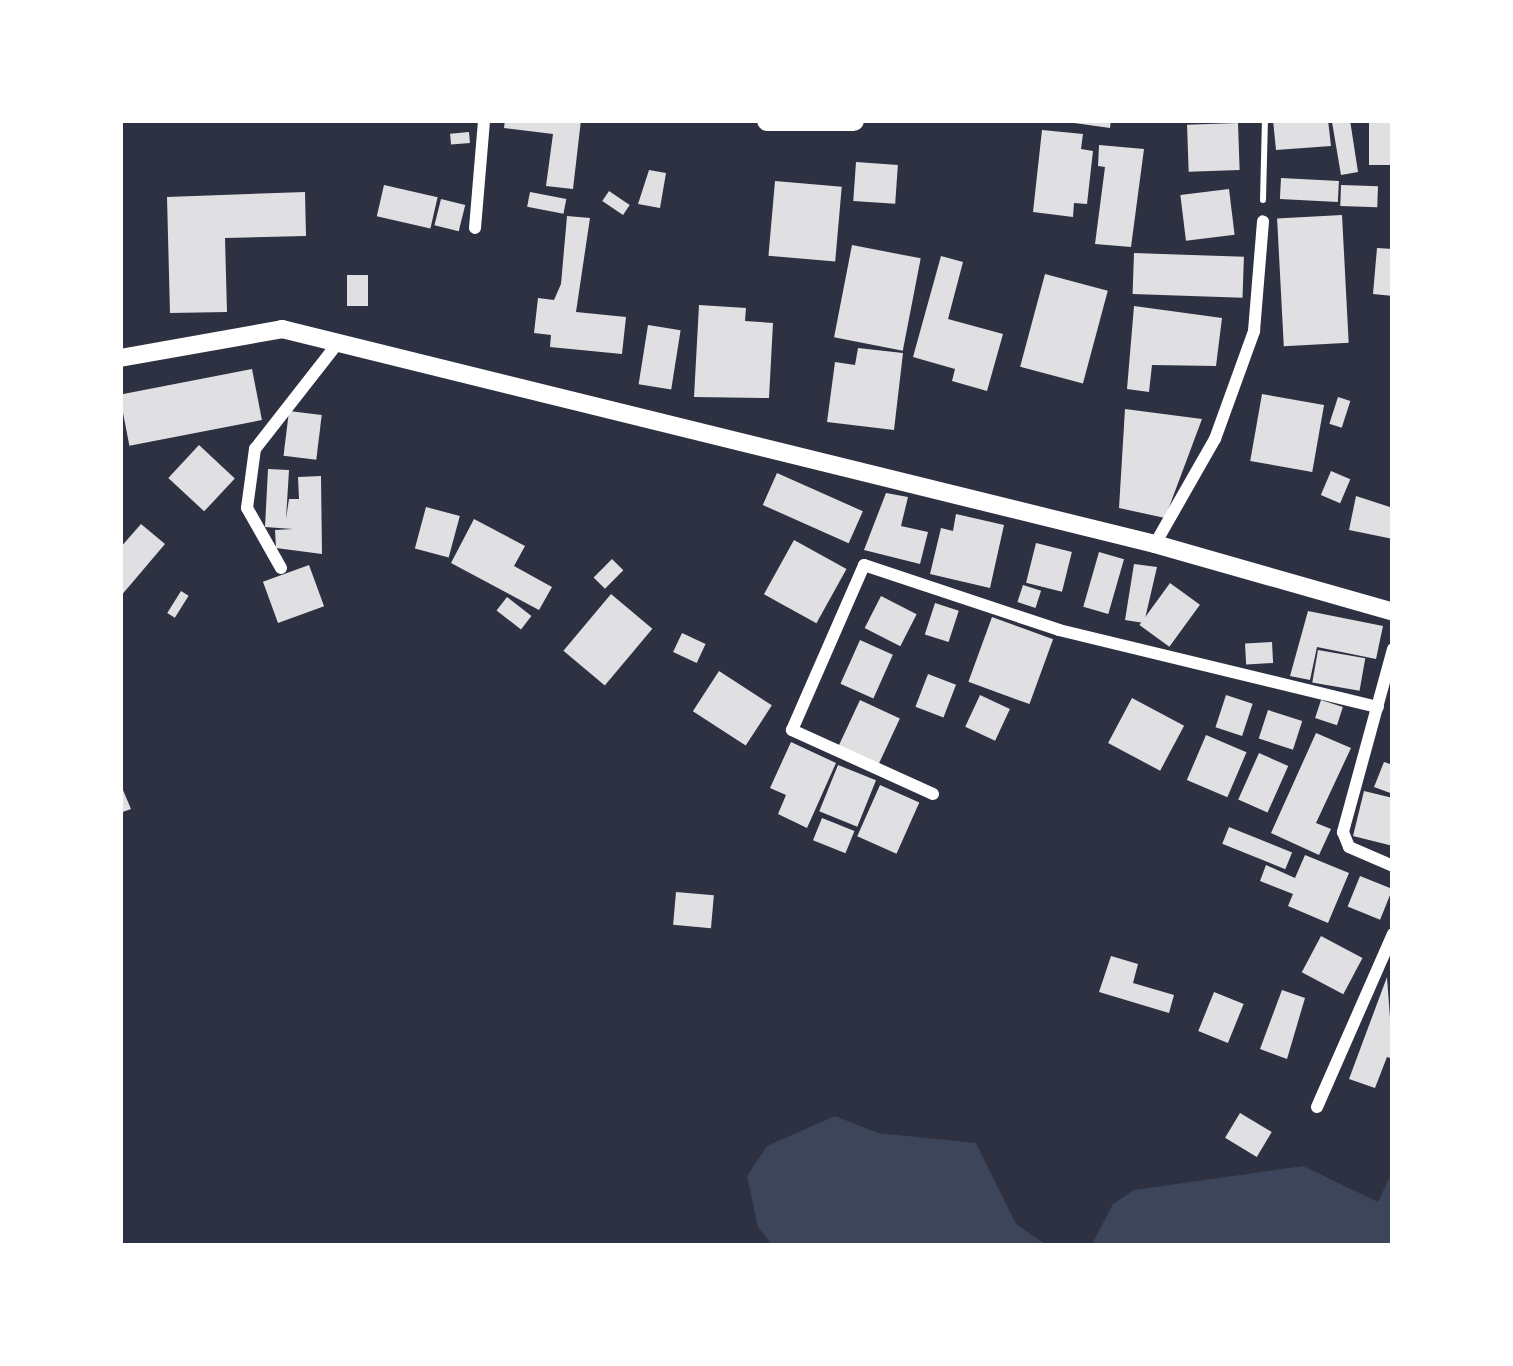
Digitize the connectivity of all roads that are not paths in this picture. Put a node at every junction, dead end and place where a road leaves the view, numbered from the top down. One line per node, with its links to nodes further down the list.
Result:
1 (484, 120): 5 (street)
2 (766, 120): 3 (main road)
3 (853, 120)
4 (1263, 221): 8 (street)
5 (475, 228)
6 (337, 344): 7 (main road); 8 (main road); 9 (street)
7 (120, 358)
8 (1155, 544): 10 (main road)
9 (281, 568)
10 (1393, 611)
11 (1393, 649): 12 (street)
12 (1378, 707): 13 (street); 14 (street)
13 (932, 794)
14 (1393, 866)
15 (1393, 934): 16 (street)
16 (1317, 1107)

